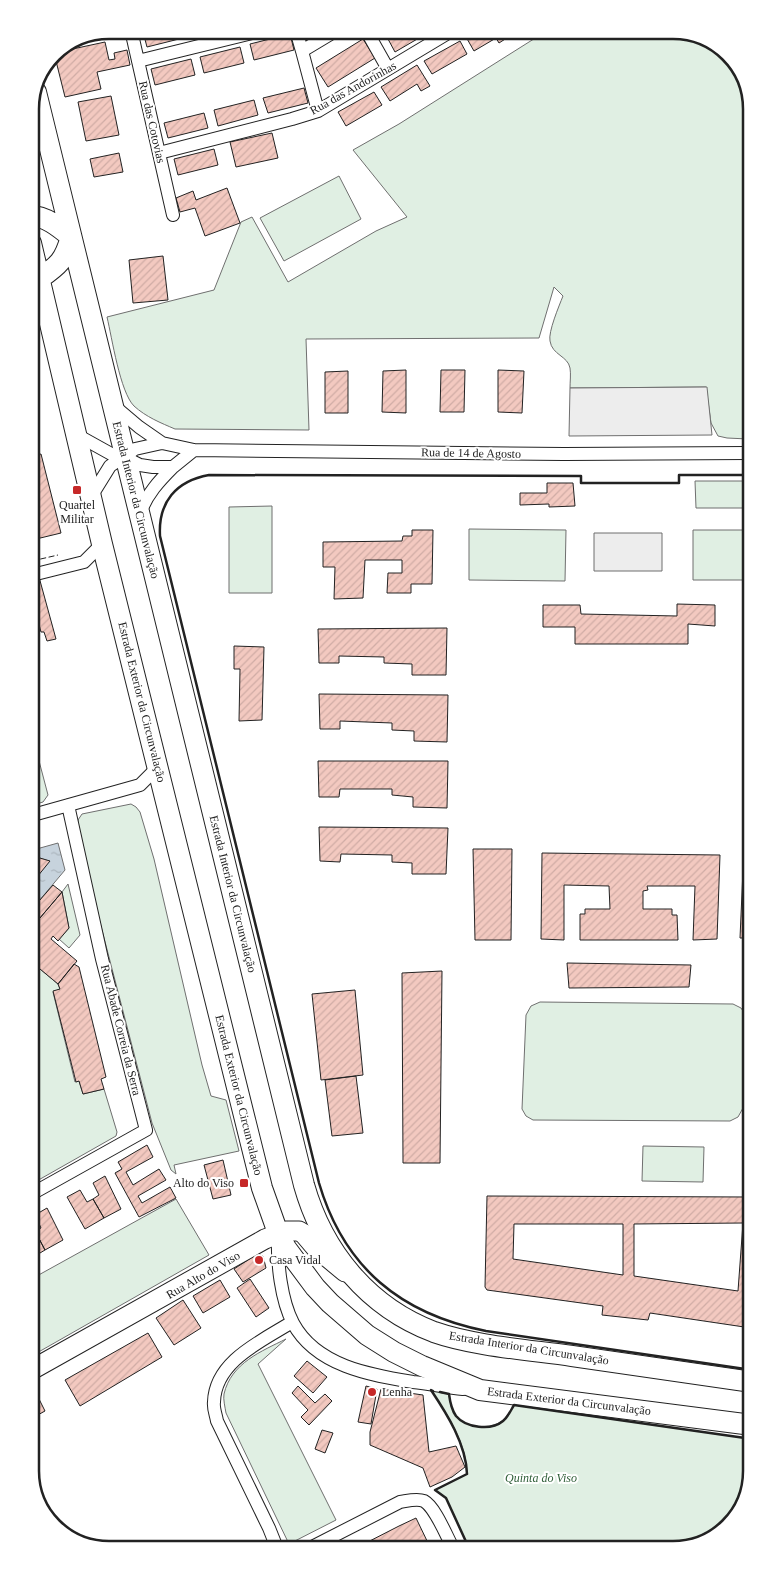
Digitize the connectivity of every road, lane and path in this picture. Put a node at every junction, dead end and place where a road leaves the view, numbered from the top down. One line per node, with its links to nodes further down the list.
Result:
1 (133, 39): 8 (street, Rua das Cotovias)
2 (227, 39): 8 (street)
3 (299, 39): 7 (street)
4 (322, 39): 7 (street)
5 (371, 39): 9 (street)
6 (438, 39): 9 (street, Rua das Andorinhas)
7 (302, 51): 11 (street)
8 (138, 61): 12 (street, Rua das Cotovias)
9 (388, 69): 11 (street, Rua das Andorinhas)
10 (39, 105): 15 (main road, Estrada Interior da Circunvalação)
11 (318, 110): 12 (street, Rua das Andorinhas)
12 (159, 153): 13 (street, Rua das Cotovias)
13 (173, 214)
14 (39, 217): 15 (main road)
15 (71, 237): 16 (main road); 17 (main road, Estrada Interior da Circunvalação)
16 (39, 279): 18 (main road, Estrada Exterior da Circunvalação)
17 (113, 404): 19 (street, Rua de 14 de Agosto); 22 (main road, Estrada Interior da Circunvalação)
18 (77, 435): 22 (street); 24 (main road, Estrada Exterior da Circunvalação)
19 (162, 443): 20 (street, Rua de 14 de Agosto); 22 (street, Rua de 14 de Agosto)
20 (194, 450): 21 (street, Rua de 14 de Agosto); 23 (street)
21 (743, 454)
22 (124, 457): 23 (street); 24 (street, Rua de 14 de Agosto); 25 (main road, Estrada Interior da Circunvalação)
23 (173, 467): 25 (street)
24 (92, 495): 26 (main road, Estrada Exterior da Circunvalação)
25 (140, 514): 33 (main road, Estrada Interior da Circunvalação)
26 (102, 544): 27 (street); 28 (main road, Estrada Exterior da Circunvalação)
27 (39, 573)
28 (158, 767): 29 (street); 32 (main road, Estrada Exterior da Circunvalação)
29 (68, 806): 30 (street); 31 (street, Rua Abade Correia da Serra)
30 (39, 813)
31 (39, 1190)
32 (278, 1233): 33 (main road, Rua Alto do Viso); 34 (street); 35 (main road, Rua Alto do Viso); 37 (main road, Estrada Exterior da Circunvalação)
33 (363, 1287): 36 (main road, Estrada Interior da Circunvalação)
34 (292, 1322): 37 (street); 39 (street)
35 (39, 1366)
36 (743, 1381)
37 (480, 1390): 38 (main road, Estrada Exterior da Circunvalação)
38 (743, 1424)
39 (274, 1541)
40 (324, 1541): 41 (street)
41 (449, 1541)

